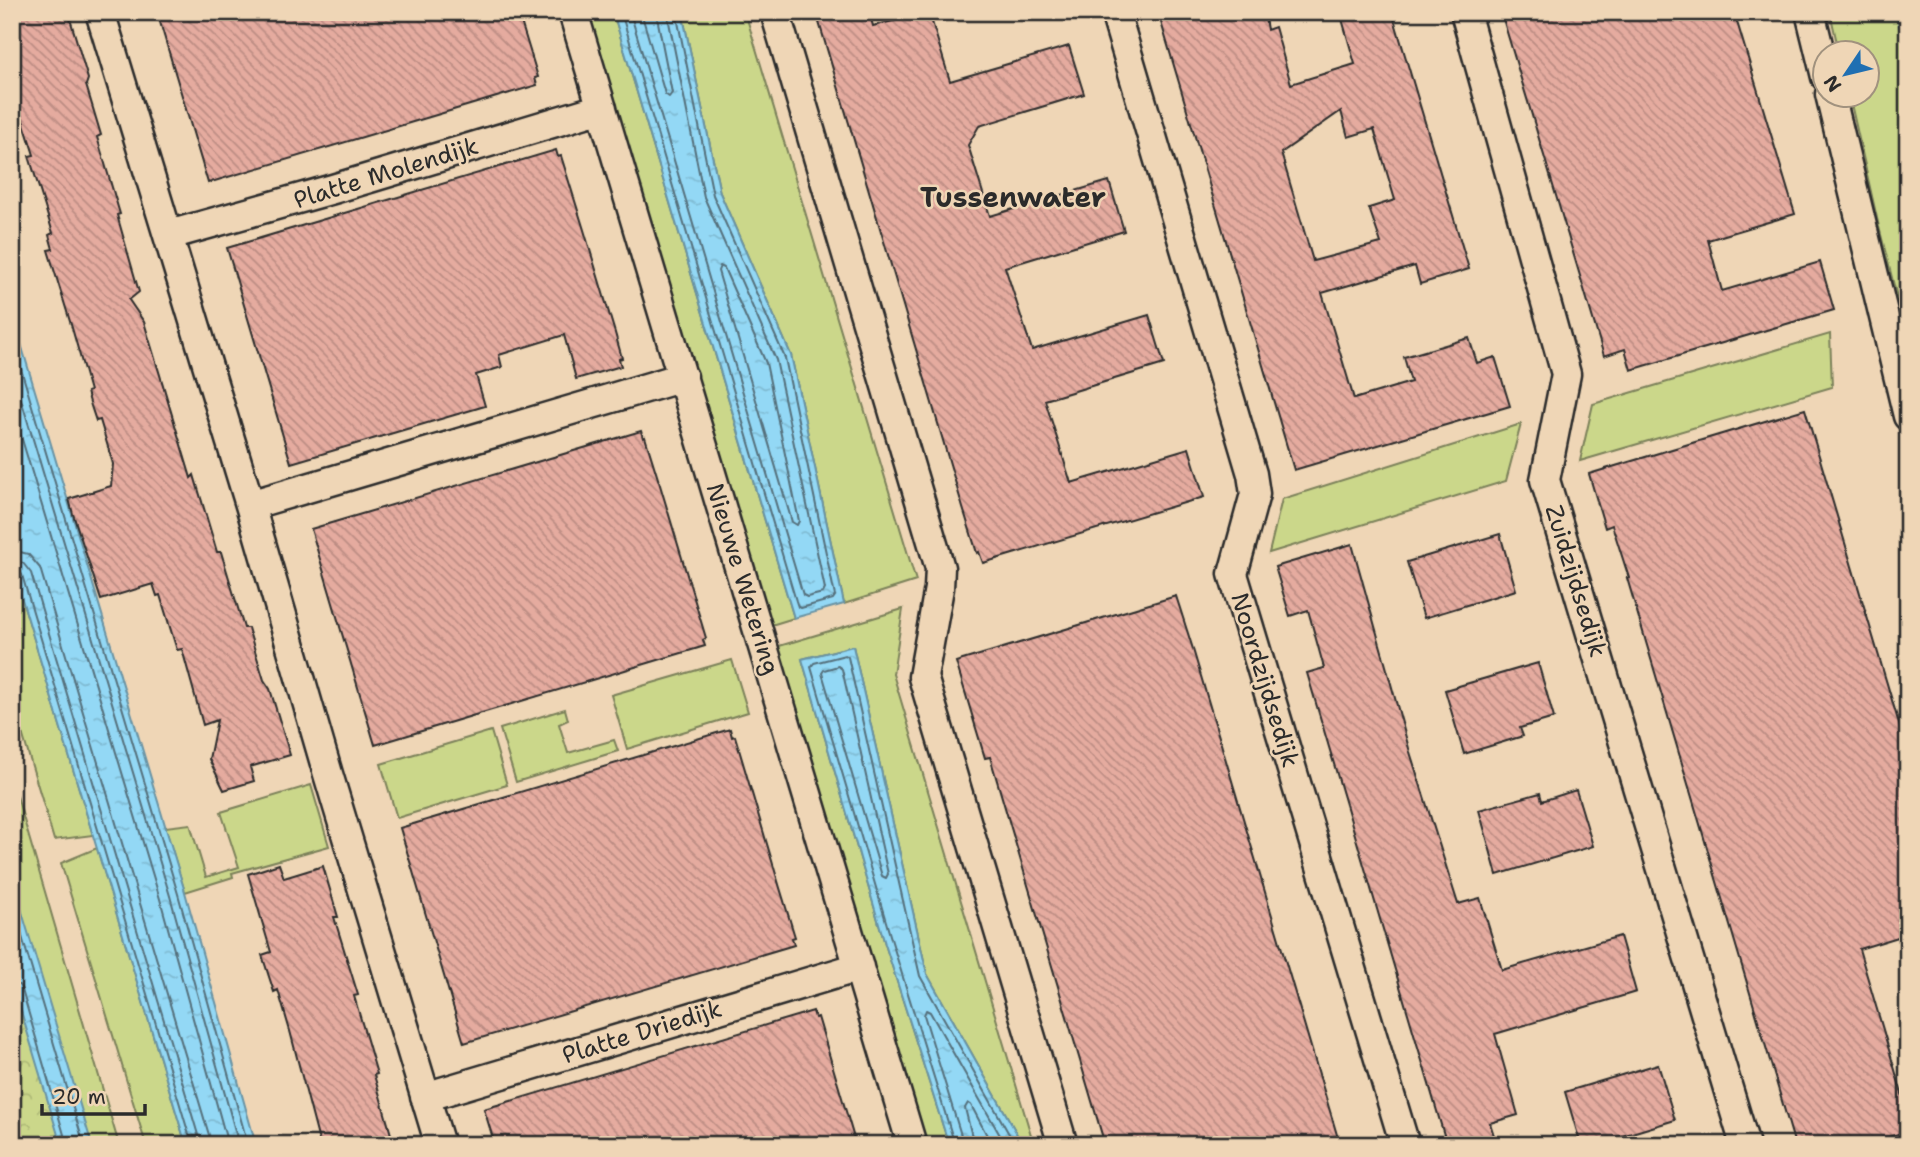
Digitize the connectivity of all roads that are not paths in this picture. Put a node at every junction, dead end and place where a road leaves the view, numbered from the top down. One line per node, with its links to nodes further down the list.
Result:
1 (100, 12): 10 (street)
2 (573, 12): 8 (street, Nieuwe Wetering)
3 (775, 12): 18 (street)
4 (1115, 12): 19 (street, Noordzijdsedijk)
5 (1465, 12): 20 (street, Zuidzijdsedijk)
6 (1810, 12): 7 (street)
7 (1816, 38)
8 (602, 108): 10 (street, Platte Molendijk); 11 (street, Nieuwe Wetering)
9 (1833, 108): 12 (street)
10 (169, 235): 13 (street)
11 (683, 377): 13 (street); 14 (street, Nieuwe Wetering)
12 (1908, 416)
13 (250, 505): 15 (street)
14 (859, 967): 15 (street, Platte Driedijk); 17 (street, Nieuwe Wetering)
15 (425, 1097): 16 (street)
16 (440, 1145)
17 (912, 1145)
18 (1063, 1145)
19 (1405, 1145)
20 (1745, 1145)

